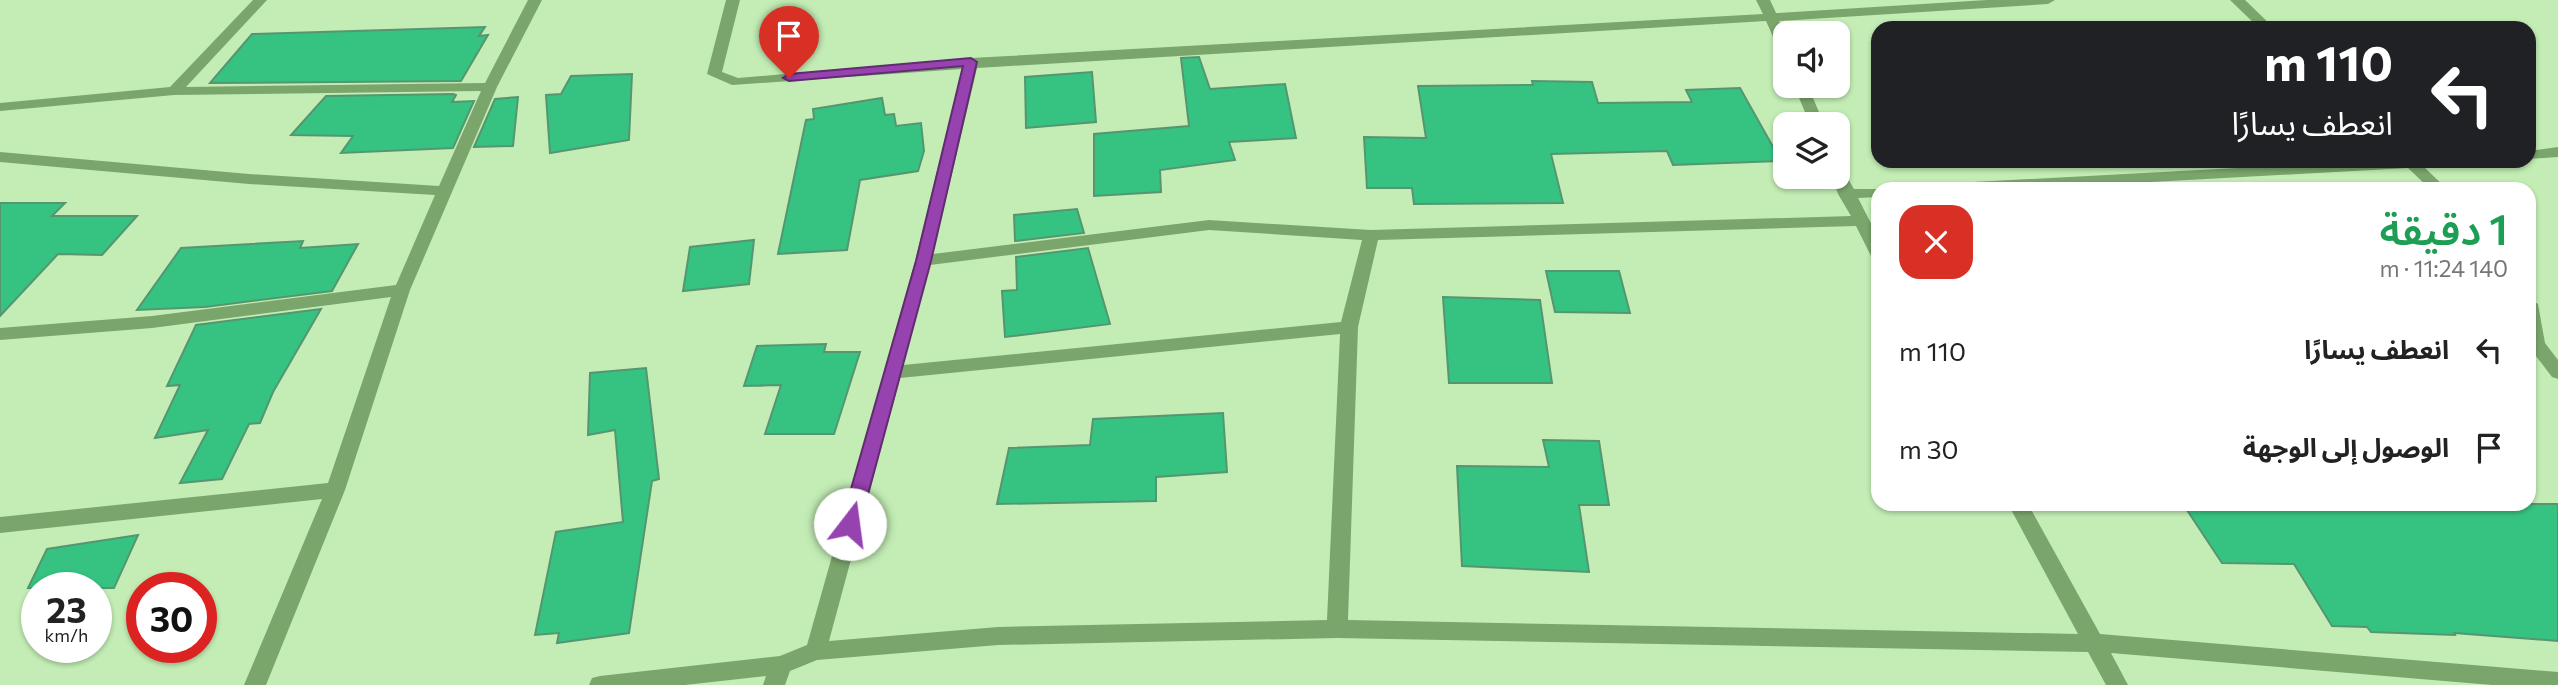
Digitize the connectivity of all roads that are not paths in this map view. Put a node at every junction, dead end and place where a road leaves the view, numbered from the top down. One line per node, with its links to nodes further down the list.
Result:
1 (260, 0): 11 (street)
2 (535, 0): 10 (street)
3 (733, 0): 9 (street)
4 (1763, 0): 7 (street)
5 (2048, 0): 7 (street)
6 (2238, 0): 8 (street)
7 (1773, 19): 9 (street)
8 (2260, 21)
9 (971, 62): 27 (street)
10 (490, 87): 11 (street); 21 (street)
11 (174, 91): 12 (street)
12 (0, 107)
13 (2558, 152): 14 (street)
14 (2536, 154)
15 (0, 157): 21 (street)
16 (2320, 168): 18 (street)
17 (2416, 168): 19 (street)
18 (2064, 182)
19 (2431, 182)
20 (1844, 189): 23 (street)
21 (445, 191): 28 (street)
22 (1871, 192): 23 (street)
23 (1846, 194): 24 (street)
24 (1859, 221): 25 (street); 26 (street)
25 (1371, 235): 27 (street); 29 (street)
26 (1871, 242)
27 (923, 261): 32 (street)
28 (402, 290): 30 (street); 34 (street)
29 (1349, 327): 32 (street); 37 (street)
30 (0, 334)
31 (2536, 344): 33 (street)
32 (892, 372): 39 (street)
33 (2558, 373)
34 (335, 490): 36 (street); 42 (street)
35 (2022, 511): 38 (street)
36 (0, 525)
37 (1338, 629): 38 (street); 39 (street)
38 (2095, 643): 41 (street); 44 (street)
39 (816, 651): 40 (street)
40 (777, 675): 43 (street)
41 (2558, 681)
42 (256, 685)
43 (600, 685)
44 (2117, 685)

